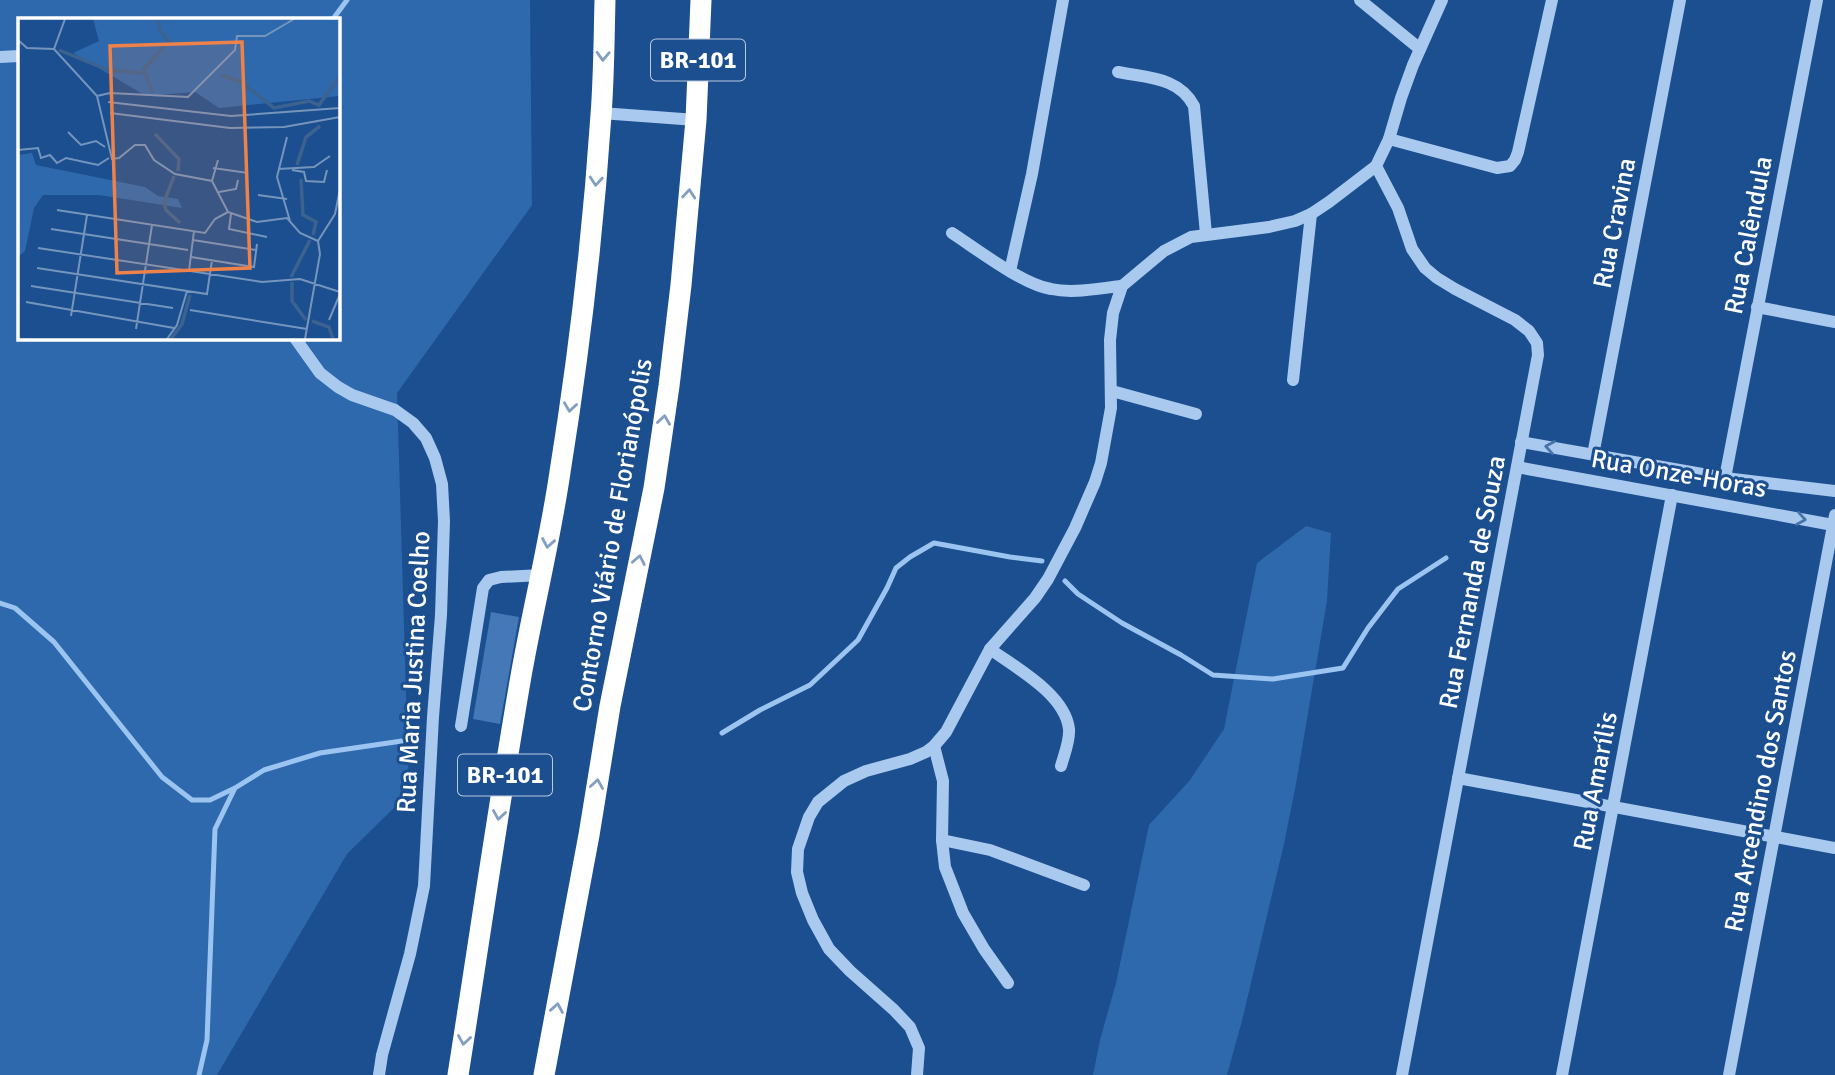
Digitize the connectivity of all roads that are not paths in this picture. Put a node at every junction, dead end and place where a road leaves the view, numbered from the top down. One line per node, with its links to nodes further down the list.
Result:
1 (605, 0): 13 (highway, BR-101, one-way to 13)
2 (701, 0): 14 (highway, Contorno Viário de Florianópolis / BR-101)
3 (1063, 0): 20 (street)
4 (1360, 0): 9 (street)
5 (1442, 0): 9 (street)
6 (1552, 0): 15 (street)
7 (1680, 0): 29 (street, Rua Cravina)
8 (1817, 0): 22 (street, Rua Calêndula)
9 (1420, 49): 15 (street)
10 (18, 56): 11 (street)
11 (0, 57)
12 (1118, 72): 19 (street)
13 (601, 113): 14 (street); 35 (highway, BR-101, one-way to 35)
14 (696, 120): 49 (highway, Contorno Viário de Florianópolis / BR-101, one-way to 14)
15 (1389, 139): 16 (street)
16 (1376, 166): 17 (street); 28 (street, Rua Fernanda de Souza)
17 (1311, 214): 19 (street); 25 (street)
18 (952, 233): 20 (street)
19 (1206, 234): 21 (street)
20 (1010, 271): 21 (street)
21 (1122, 286): 26 (street)
22 (1758, 307): 23 (street); 31 (street, Rua Calêndula)
23 (1835, 322)
24 (296, 340): 47 (street, Rua Maria Justina Coelho)
25 (1293, 380)
26 (1112, 391): 27 (street); 36 (street)
27 (1196, 414)
28 (1521, 442): 29 (street, Rua Onze-Horas, one-way to 28); 30 (street, Rua Fernanda de Souza)
29 (1593, 455): 31 (street, Rua Onze-Horas)
30 (1517, 467): 33 (street, Rua Onze-Horas); 40 (street, Rua Fernanda de Souza)
31 (1725, 478): 32 (street, Rua Onze-Horas)
32 (1835, 491)
33 (1672, 495): 34 (street, Rua Onze-Horas, one-way to 34); 41 (street, Rua Amarílis)
34 (1834, 520): 42 (street, Rua Arcendino dos Santos)
35 (542, 575): 37 (street); 48 (highway, BR-101, one-way to 48)
36 (990, 649): 38 (street); 39 (street)
37 (461, 726)
38 (934, 746): 43 (street); 50 (street)
39 (1061, 766)
40 (1458, 779): 41 (street); 51 (street, Rua Fernanda de Souza)
41 (1613, 807): 42 (street); 52 (street, Rua Amarílis)
42 (1774, 837): 44 (street); 53 (street, Rua Arcendino dos Santos)
43 (942, 840): 45 (street); 46 (street)
44 (1835, 848)
45 (1084, 885)
46 (1008, 983)
47 (379, 1075)
48 (458, 1075)
49 (544, 1075)
50 (917, 1075)
51 (1402, 1075)
52 (1562, 1075)
53 (1729, 1075)

